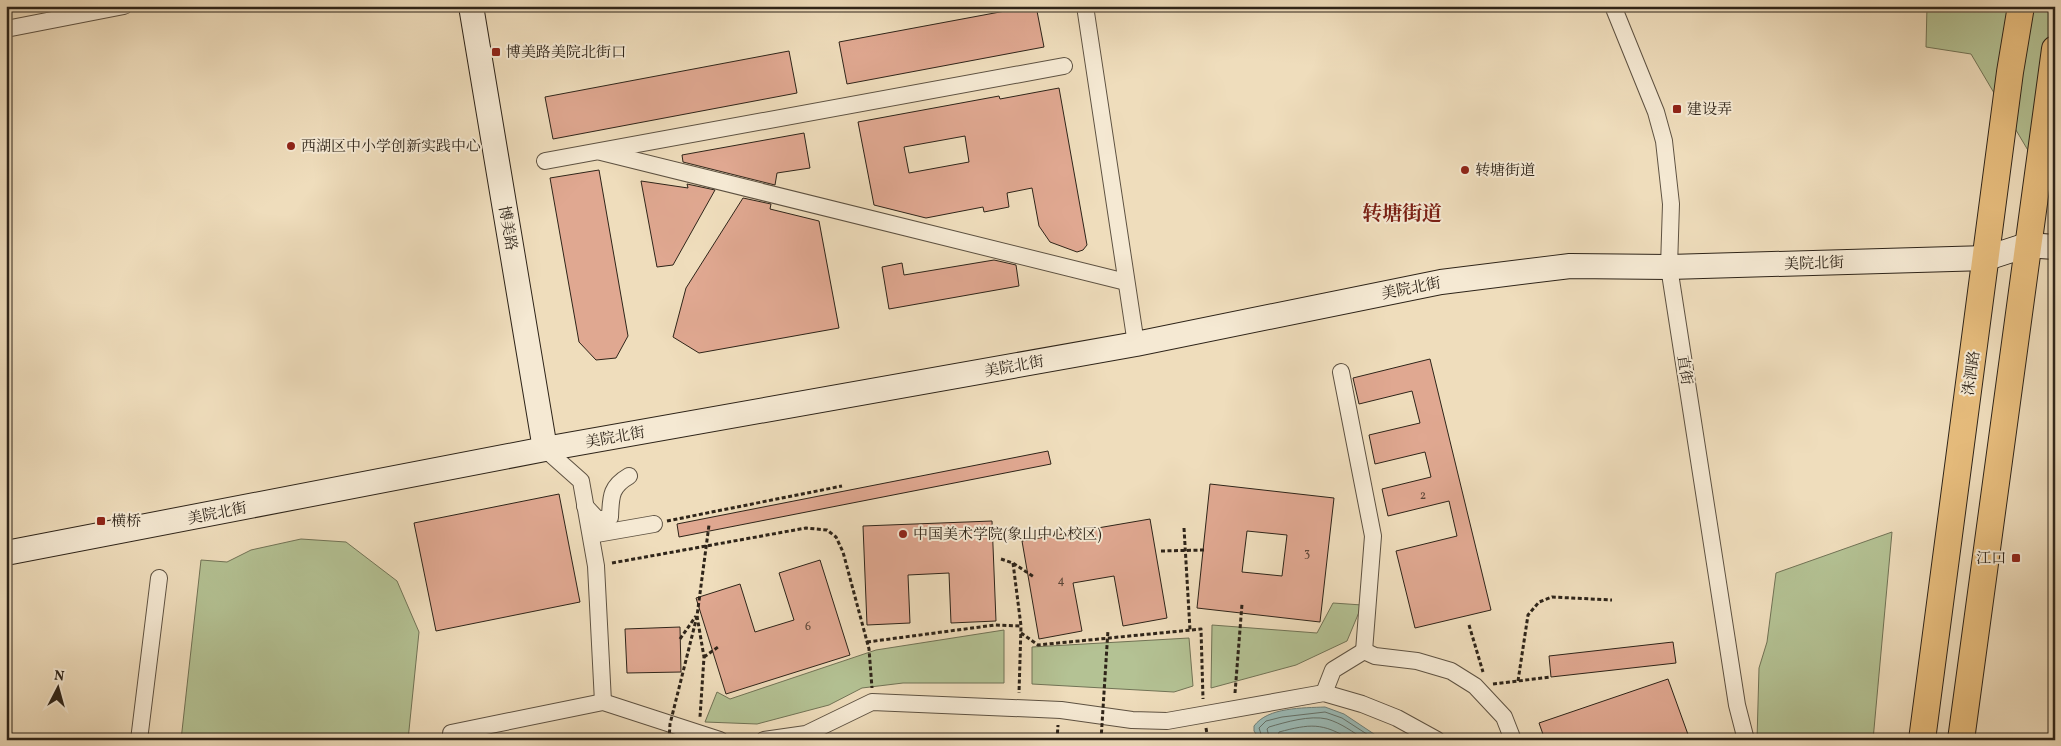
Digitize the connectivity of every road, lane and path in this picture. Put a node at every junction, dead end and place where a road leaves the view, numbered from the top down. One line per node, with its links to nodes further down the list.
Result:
1 (124, 6): 6 (street)
2 (471, 6): 18 (street, 博美路)
3 (1085, 6): 15 (street)
4 (1613, 6): 14 (street, 直街)
5 (2021, 6): 13 (main road, 洙泗路)
6 (6, 29)
7 (2055, 49): 11 (main road)
8 (1064, 66): 9 (street)
9 (601, 152): 10 (street); 15 (street)
10 (545, 161)
11 (2027, 245): 12 (street); 13 (street, 美院北街); 69 (main road)
12 (2055, 248)
13 (1986, 258): 14 (street, 美院北街); 68 (main road, 洙泗路)
14 (1669, 267): 16 (street, 美院北街); 67 (street, 直街)
15 (1126, 282): 16 (street)
16 (1136, 344): 18 (street, 美院北街)
17 (1341, 372): 45 (street)
18 (545, 449): 21 (street); 28 (street, 美院北街)
19 (629, 476): 21 (street)
20 (842, 486): 22 (path)
21 (586, 506): 25 (street)
22 (654, 524): 25 (street)
23 (709, 524): 36 (path, bridge)
24 (1184, 528): 40 (path)
25 (591, 535): 31 (street)
26 (1204, 550): 27 (path, bridge)
27 (1161, 551)
28 (6, 554)
29 (1001, 559): 30 (path)
30 (1013, 563): 32 (path); 38 (path)
31 (596, 566): 43 (path); 51 (street)
32 (1034, 577)
33 (158, 578): 59 (street)
34 (1612, 600): 48 (path)
35 (1242, 604): 54 (path)
36 (697, 616): 42 (path); 46 (path); 57 (path, bridge)
37 (1469, 625): 49 (path)
38 (1020, 626): 41 (path); 43 (path)
39 (1108, 630): 64 (path, bridge)
40 (1190, 630): 41 (path); 55 (path)
41 (1021, 633): 53 (path)
42 (680, 639)
43 (867, 642): 52 (path)
44 (718, 647): 46 (path)
45 (1364, 651): 49 (street); 50 (street)
46 (704, 658): 58 (path)
47 (1551, 677): 48 (path)
48 (1518, 681): 49 (path)
49 (1481, 685): 66 (street)
50 (1324, 693): 54 (street); 65 (street)
51 (603, 702): 57 (street); 60 (street)
52 (872, 702): 53 (street); 62 (street)
53 (1019, 708): 55 (street)
54 (1234, 709): 55 (street)
55 (1204, 714)
56 (1059, 722): 63 (path)
57 (670, 732): 58 (street)
58 (696, 732): 61 (street)
59 (139, 740)
60 (451, 740)
61 (720, 740)
62 (764, 740)
63 (1057, 740)
64 (1100, 740)
65 (1437, 740)
66 (1513, 740)
67 (1746, 740)
68 (1922, 740)
69 (1961, 740)

